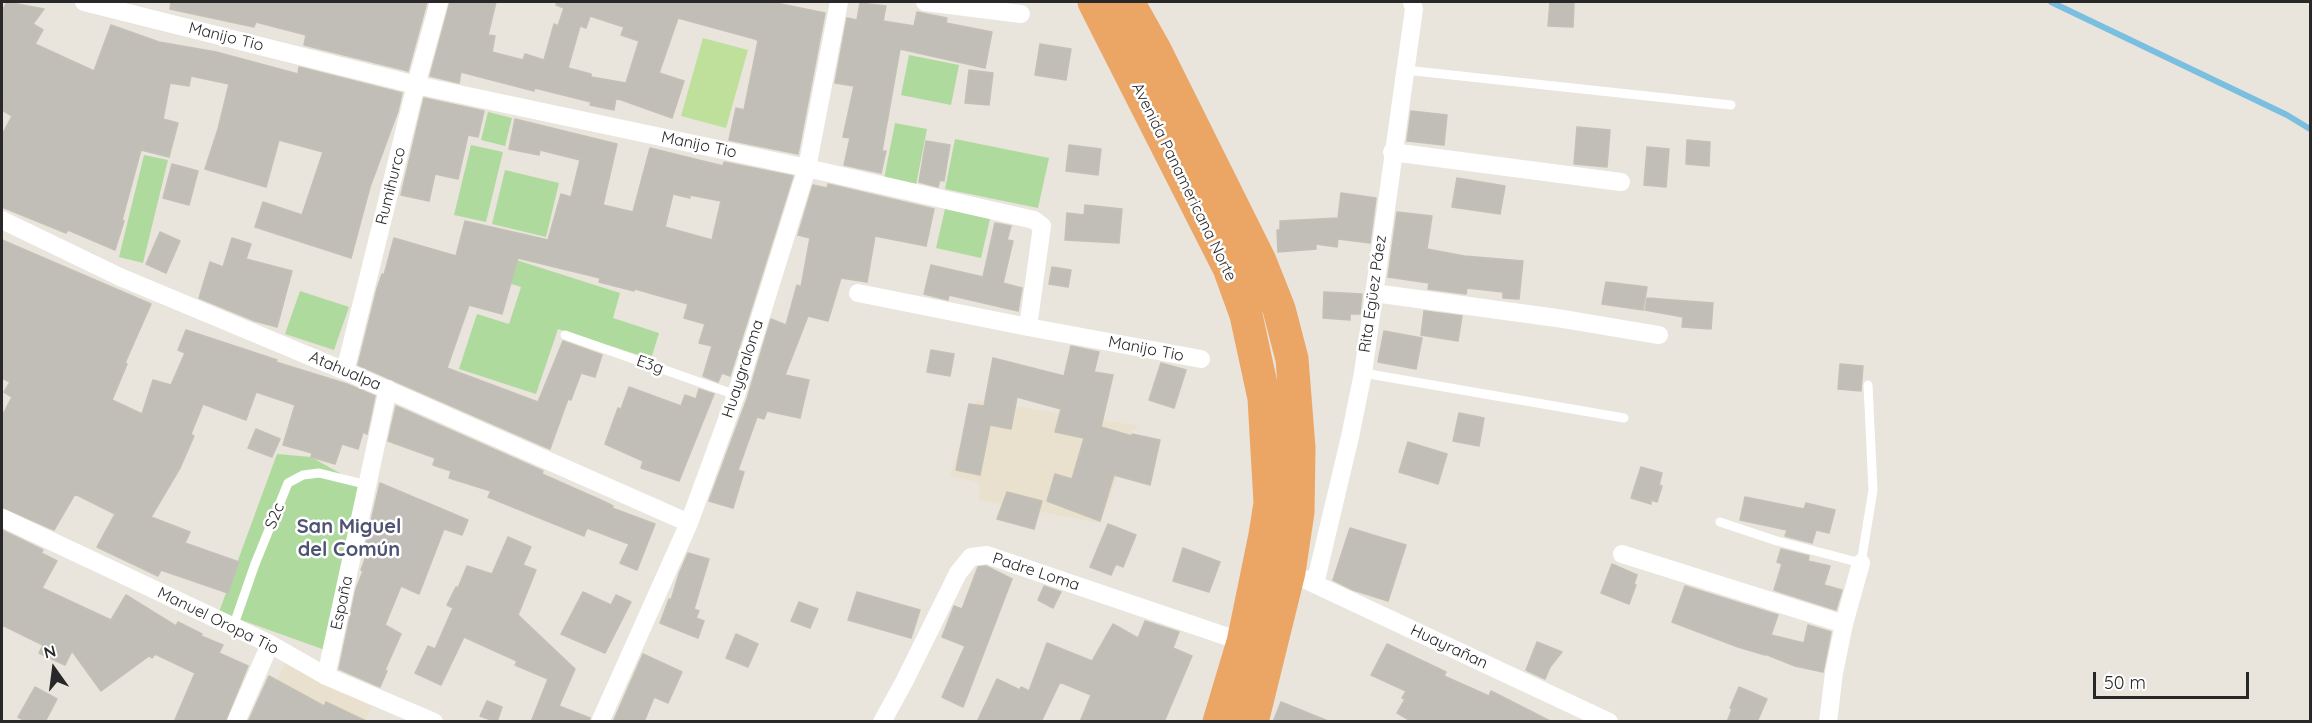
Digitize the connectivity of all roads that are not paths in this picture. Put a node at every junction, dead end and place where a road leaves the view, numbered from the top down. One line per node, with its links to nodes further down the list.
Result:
1 (84, 2): 10 (street, Manijo Tio)
2 (439, 2): 10 (street, Rumihurco)
3 (839, 2): 13 (street, Huaygraloma)
4 (925, 2): 8 (street)
5 (1094, 2): 37 (highway, Avenida Panamericana Norte)
6 (1128, 2): 34 (highway, Avenida Panamericana Norte)
7 (1412, 2): 9 (street, Rita Egüez Páez)
8 (1021, 14)
9 (1405, 70): 11 (lane); 12 (street, Rita Egüez Páez)
10 (416, 85): 13 (street, Manijo Tio); 22 (street, Rumihurco)
11 (1731, 105)
12 (1392, 152): 14 (street); 17 (street, Rita Egüez Páez)
13 (807, 168): 18 (street, Manijo Tio); 26 (street, Huaygraloma)
14 (1621, 182)
15 (2, 220): 22 (street, Atahualpa)
16 (858, 293): 18 (street)
17 (1374, 293): 20 (street); 23 (street, Rita Egüez Páez)
18 (1028, 327): 21 (street, Manijo Tio)
19 (565, 335): 26 (lane, E3g)
20 (1659, 336)
21 (1201, 359)
22 (345, 370): 25 (street, Atahualpa)
23 (1363, 373): 27 (lane); 34 (street, Rita Egüez Páez)
24 (1868, 385): 33 (lane)
25 (388, 389): 28 (street, España); 31 (street, Atahualpa)
26 (736, 395): 31 (street, Huaygraloma)
27 (1624, 418)
28 (368, 484): 36 (lane, S2c); 39 (street, España)
29 (2, 518): 36 (street, Manuel Oropa Tio)
30 (1720, 522): 33 (lane)
31 (689, 523): 42 (street, Huaygraloma)
32 (1622, 554): 35 (street)
33 (1861, 563): 35 (street)
34 (1302, 578): 45 (highway, Avenida Panamericana Norte); 46 (street, Huayrañan)
35 (1844, 624): 47 (street)
36 (233, 627): 38 (street, Manuel Oropa Tio)
37 (1243, 642): 43 (street, Padre Loma); 44 (highway, Avenida Panamericana Norte)
38 (270, 644): 39 (street, Manuel Oropa Tio); 40 (street)
39 (326, 676): 41 (street, Manuel Oropa Tio)
40 (236, 722)
41 (434, 722)
42 (600, 722)
43 (882, 722)
44 (1219, 722)
45 (1252, 722)
46 (1609, 722)
47 (1828, 722)

